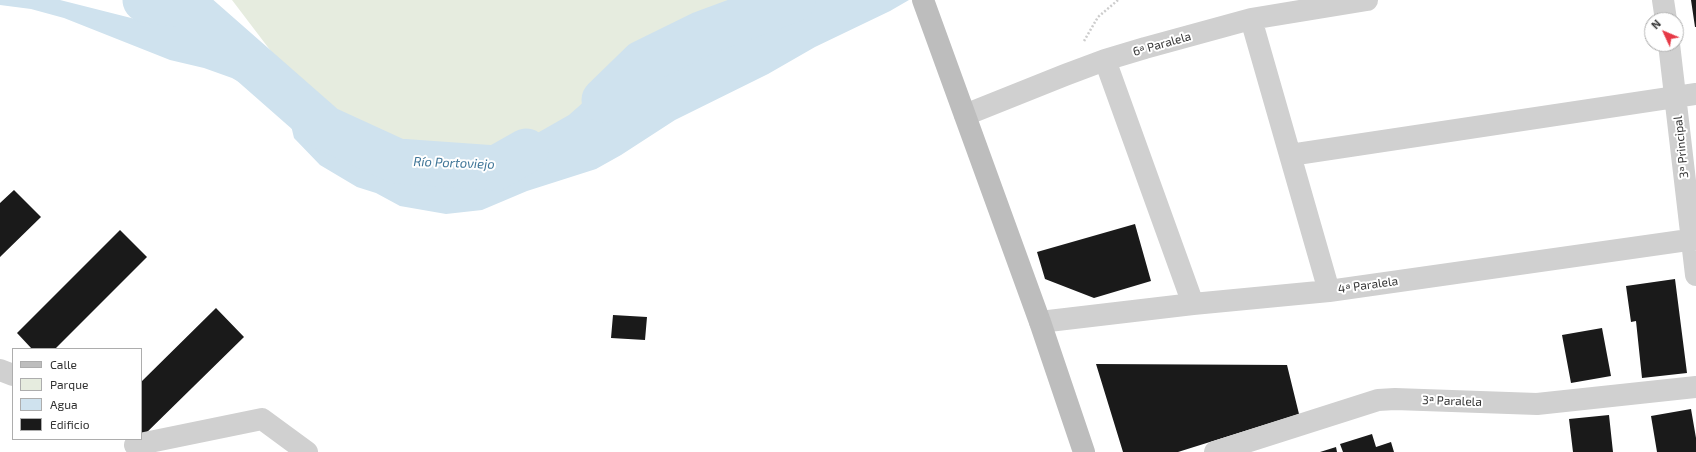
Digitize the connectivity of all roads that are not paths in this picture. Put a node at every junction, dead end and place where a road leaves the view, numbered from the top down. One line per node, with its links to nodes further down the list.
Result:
1 (923, 0): 9 (street)
2 (1367, 0): 5 (street, 6ª Paralela)
3 (1663, 0): 4 (street)
4 (1665, 12)
5 (1251, 19): 7 (street, 6ª Paralela); 10 (street)
6 (1672, 52): 8 (street, 3ª Principal)
7 (1105, 60): 9 (street, 6ª Paralela); 14 (street)
8 (1686, 95): 10 (street); 11 (street, 3ª Principal)
9 (965, 115): 15 (street)
10 (1290, 156): 13 (street)
11 (1694, 239): 12 (street, 3ª Principal); 13 (street, 4ª Paralela)
12 (1696, 275)
13 (1329, 291): 14 (street, 4ª Paralela)
14 (1193, 304): 15 (street, 4ª Paralela)
15 (1040, 322): 21 (street)
16 (0, 370): 17 (street)
17 (12, 375)
18 (1696, 387): 22 (street, 3ª Paralela)
19 (130, 445): 20 (street)
20 (307, 452)
21 (1084, 452)
22 (1215, 452)

